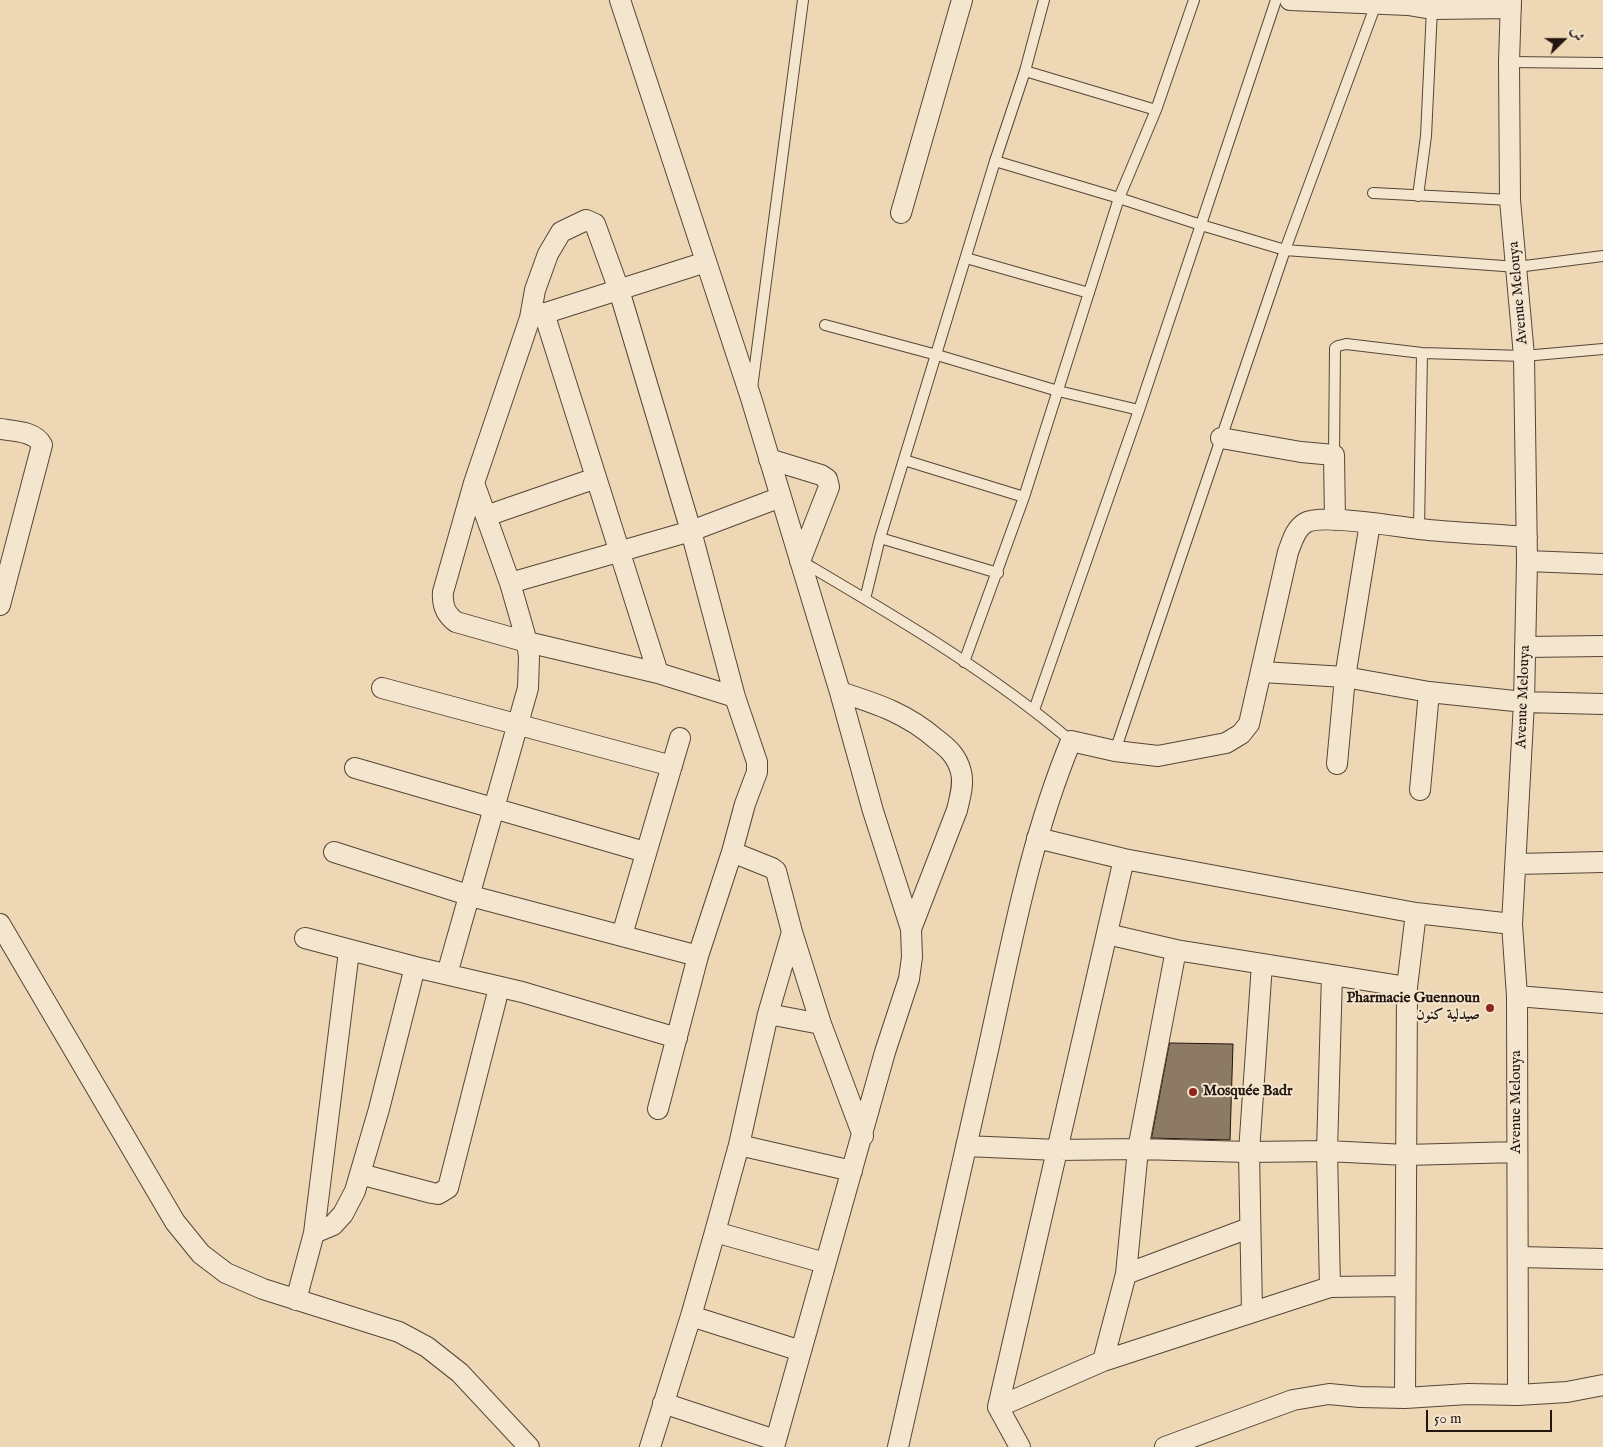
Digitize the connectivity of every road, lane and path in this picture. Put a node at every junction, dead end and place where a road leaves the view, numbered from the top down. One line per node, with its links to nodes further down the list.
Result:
1 (620, 0): 27 (street)
2 (803, 0): 38 (lane)
3 (962, 0): 22 (street)
4 (1044, 0): 15 (lane)
5 (1194, 0): 16 (lane)
6 (1276, 0): 23 (lane)
7 (1290, 0): 8 (street)
8 (1338, 1): 10 (street)
9 (1408, 3): 10 (street); 12 (street)
10 (1376, 4): 24 (lane)
11 (1511, 4): 12 (street); 13 (street, Avenue Melouya)
12 (1432, 9): 19 (lane)
13 (1509, 62): 14 (lane); 21 (street, Avenue Melouya)
14 (1603, 63)
15 (1025, 71): 16 (lane); 17 (lane)
16 (1156, 110): 20 (lane)
17 (995, 161): 20 (lane); 26 (lane)
18 (1373, 193): 19 (lane)
19 (1418, 196): 21 (lane)
20 (1119, 198): 23 (lane); 30 (lane)
21 (1510, 200): 28 (street, Avenue Melouya)
22 (901, 213)
23 (1200, 226): 24 (lane); 39 (lane)
24 (1285, 250): 28 (lane); 41 (lane)
25 (1603, 256): 28 (lane)
26 (966, 258): 30 (lane); 35 (lane)
27 (706, 262): 29 (street); 38 (street)
28 (1517, 267): 36 (street, Avenue Melouya)
29 (619, 290): 31 (street); 31 (street); 53 (street)
30 (1088, 293): 37 (lane)
31 (537, 316): 45 (street); 46 (street)
32 (825, 325): 35 (lane)
33 (1603, 349): 36 (lane)
34 (1422, 353): 36 (lane); 42 (lane); 52 (lane)
35 (936, 355): 37 (lane); 44 (lane)
36 (1524, 356): 54 (street, Avenue Melouya)
37 (1058, 391): 39 (lane); 47 (lane)
38 (751, 398): 43 (street)
39 (1139, 410): 77 (lane)
40 (0, 429): 63 (street)
41 (1221, 438): 42 (street); 81 (lane)
42 (1334, 455): 50 (street)
43 (770, 459): 48 (street); 57 (street)
44 (904, 460): 47 (lane); 55 (lane)
45 (596, 478): 49 (street); 56 (street)
46 (474, 483): 49 (street); 64 (street)
47 (1024, 497): 60 (lane)
48 (781, 498): 53 (street); 57 (street)
49 (486, 516): 61 (street)
50 (1334, 520): 51 (street); 68 (street)
51 (1370, 523): 52 (street); 70 (street)
52 (1419, 529): 54 (street)
53 (691, 531): 56 (street); 74 (street)
54 (1527, 537): 58 (street, Avenue Melouya)
55 (880, 538): 60 (lane); 62 (lane)
56 (618, 551): 61 (street); 69 (street)
57 (800, 561): 62 (lane); 72 (street)
58 (1527, 562): 59 (street); 65 (street, Avenue Melouya)
59 (1603, 564)
60 (998, 573): 67 (lane)
61 (510, 583): 64 (street)
62 (864, 599): 67 (lane)
63 (0, 605)
64 (527, 642): 69 (street); 78 (street)
65 (1525, 646): 66 (street); 75 (street, Avenue Melouya)
66 (1603, 646)
67 (964, 662): 77 (lane)
68 (1262, 672): 70 (street); 81 (street)
69 (658, 673): 74 (street)
70 (1345, 677): 73 (street); 82 (street)
71 (382, 688): 78 (street)
72 (840, 692): 98 (street); 98 (street)
73 (1429, 692): 75 (street); 85 (street)
74 (735, 697): 90 (street)
75 (1524, 702): 76 (street); 93 (street, Avenue Melouya)
76 (1603, 704)
77 (1034, 710): 80 (lane)
78 (519, 724): 83 (street); 86 (street)
79 (680, 738): 83 (street)
80 (1071, 741): 81 (street); 87 (street)
81 (1115, 751)
82 (1336, 764)
83 (672, 766): 89 (street)
84 (355, 768): 86 (street)
85 (1420, 790)
86 (494, 807): 89 (street); 94 (street)
87 (1037, 838): 91 (street); 120 (street)
88 (334, 852): 94 (street)
89 (646, 852): 101 (street)
90 (732, 852): 99 (street); 105 (street)
91 (1124, 859): 95 (street); 100 (street)
92 (1603, 862): 93 (street)
93 (1516, 864): 97 (street, Avenue Melouya)
94 (471, 896): 101 (street); 108 (street)
95 (1416, 913): 97 (street); 110 (street)
96 (0, 924): 138 (street)
97 (1512, 924): 112 (street, Avenue Melouya)
98 (911, 930): 118 (street)
99 (792, 932): 114 (street); 115 (street)
100 (1107, 934): 103 (street); 122 (street)
101 (622, 935): 105 (street)
102 (305, 938): 104 (street)
103 (1176, 950): 106 (street); 121 (street)
104 (349, 951): 107 (street); 131 (street)
105 (698, 956): 116 (street)
106 (1262, 964): 109 (street); 124 (street)
107 (415, 968): 108 (street); 128 (street)
108 (447, 974): 111 (street)
109 (1332, 975): 110 (street); 123 (street)
110 (1407, 987): 126 (street)
111 (500, 988): 116 (street); 128 (street)
112 (1517, 996): 113 (street); 125 (street, Avenue Melouya)
113 (1603, 1003)
114 (768, 1014): 115 (street); 119 (street)
115 (821, 1024): 118 (street)
116 (677, 1038): 117 (street)
117 (658, 1109)
118 (862, 1136): 127 (street)
119 (739, 1145): 127 (street); 130 (street)
120 (966, 1146): 122 (street); 151 (street)
121 (1138, 1149): 122 (street); 124 (street); 135 (street)
122 (1057, 1150): 147 (street)
123 (1327, 1151): 124 (street); 126 (street); 137 (street)
124 (1249, 1152): 129 (street)
125 (1517, 1152): 126 (street); 132 (street, Avenue Melouya)
126 (1406, 1156): 136 (street)
127 (852, 1171): 134 (street)
128 (360, 1174): 131 (street)
129 (1249, 1228): 135 (street); 139 (street)
130 (715, 1232): 134 (street); 140 (street)
131 (314, 1233): 138 (street)
132 (1519, 1257): 133 (street); 144 (street, Avenue Melouya)
133 (1603, 1259)
134 (825, 1263): 141 (street)
135 (1126, 1274): 142 (street)
136 (1406, 1286): 137 (street); 145 (street)
137 (1330, 1288): 139 (street)
138 (296, 1300): 149 (street)
139 (1252, 1312): 142 (street)
140 (691, 1316): 141 (street); 146 (street)
141 (801, 1351): 148 (street)
142 (1103, 1361): 147 (street)
143 (1603, 1385): 144 (street)
144 (1518, 1395): 145 (street)
145 (1405, 1398): 153 (street)
146 (663, 1403): 148 (street); 150 (street)
147 (998, 1407): 152 (street)
148 (775, 1443)
149 (529, 1447)
150 (650, 1447)
151 (898, 1447)
152 (1020, 1447)
153 (1165, 1447)

